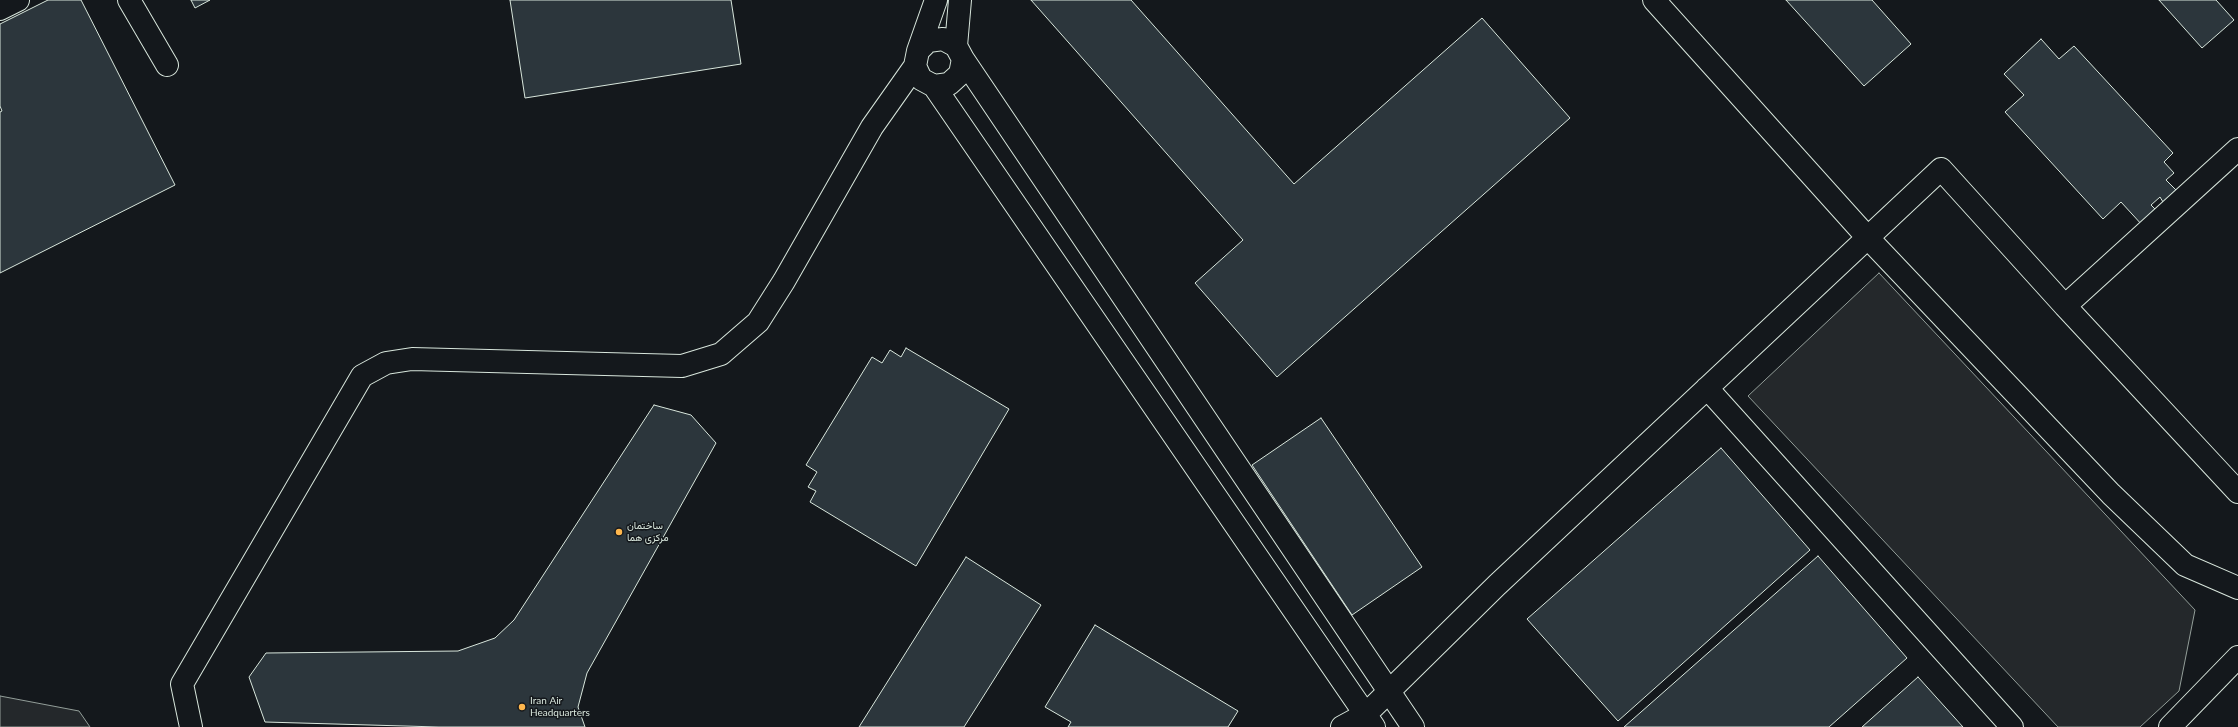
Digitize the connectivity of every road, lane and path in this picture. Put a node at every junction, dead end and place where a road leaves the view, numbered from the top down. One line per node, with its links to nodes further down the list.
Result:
1 (18, 0): 6 (lane)
2 (129, 0): 9 (lane)
3 (936, 0): 8 (lane)
4 (960, 0): 7 (lane)
5 (1654, 0): 12 (lane)
6 (0, 9)
7 (959, 53): 8 (lane); 10 (lane); 18 (lane)
8 (916, 58): 10 (lane); 20 (lane)
9 (167, 65)
10 (934, 86): 19 (lane)
11 (2238, 149): 13 (lane)
12 (1868, 238): 13 (lane); 14 (lane); 16 (lane)
13 (2065, 306): 15 (lane)
14 (1707, 388): 18 (lane); 23 (lane)
15 (2238, 492)
16 (2238, 588)
17 (2238, 657): 24 (lane)
18 (1390, 691): 19 (lane); 22 (lane)
19 (1370, 721): 21 (lane)
20 (191, 727)
21 (1342, 727)
22 (1413, 727)
23 (2012, 727)
24 (2170, 727)

